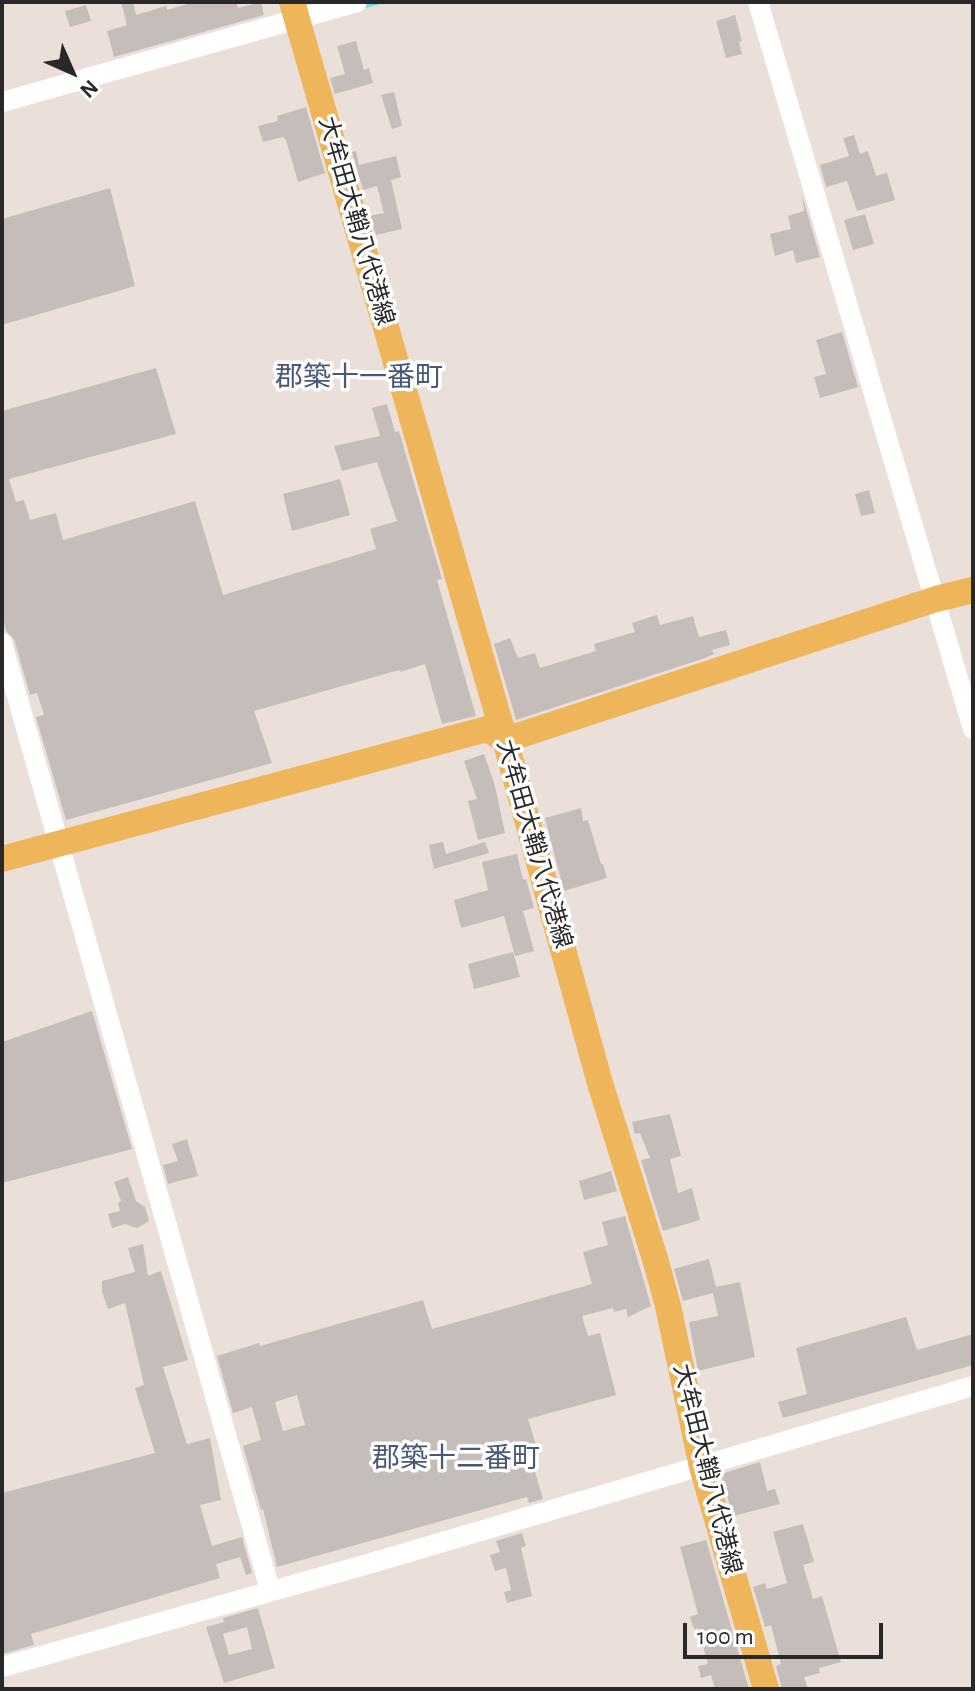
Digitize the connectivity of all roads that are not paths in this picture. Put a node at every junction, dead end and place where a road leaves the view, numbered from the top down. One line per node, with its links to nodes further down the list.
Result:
1 (357, 2): 3 (street)
2 (758, 2): 6 (street)
3 (295, 11): 4 (street); 9 (main road, 大牟田大鞘八代港線)
4 (2, 102)
5 (973, 590): 6 (main road)
6 (936, 599): 8 (street); 9 (main road)
7 (2, 643): 10 (street)
8 (973, 729)
9 (505, 740): 10 (main road); 13 (main road, 大牟田大鞘八代港線)
10 (60, 842): 11 (main road); 14 (street)
11 (2, 859)
12 (973, 1386): 13 (street)
13 (702, 1467): 14 (street); 16 (main road, 大牟田大鞘八代港線)
14 (270, 1590): 15 (street)
15 (2, 1667)
16 (766, 1689)

